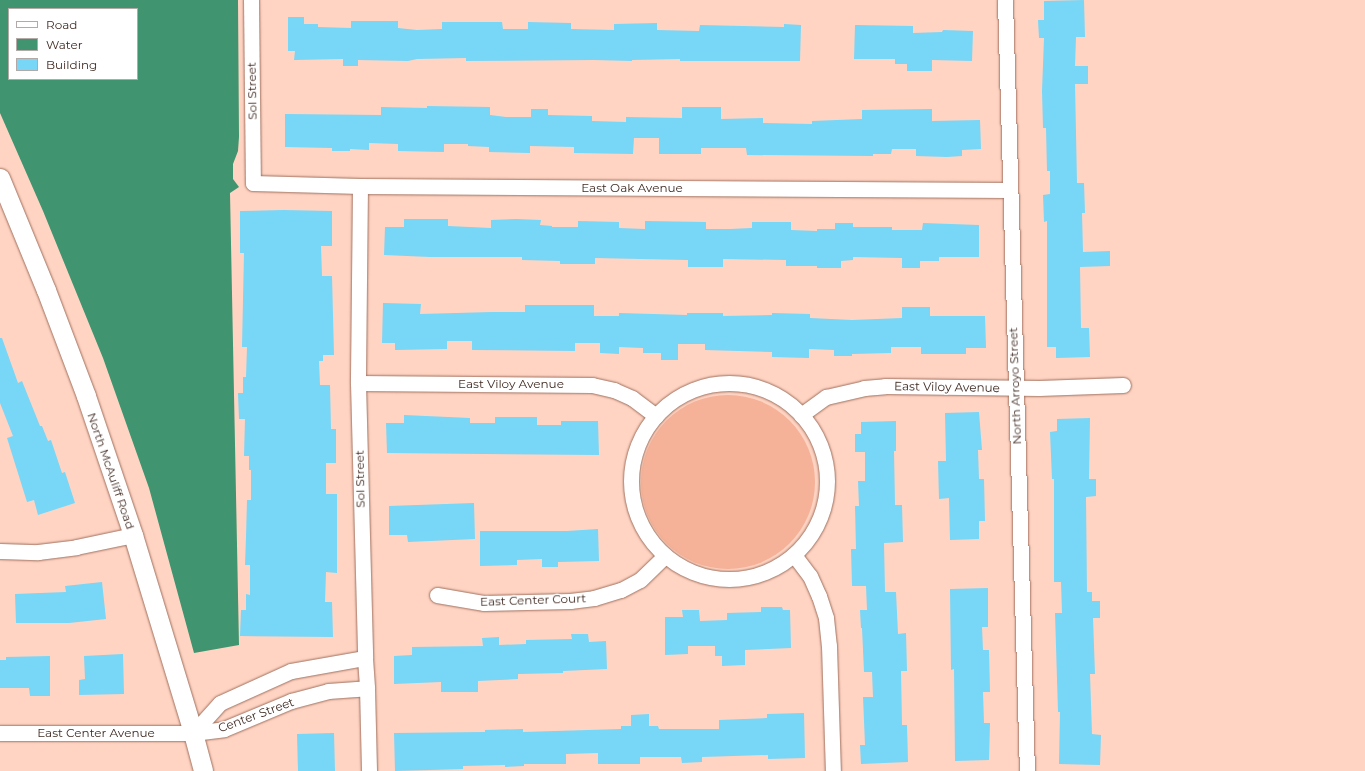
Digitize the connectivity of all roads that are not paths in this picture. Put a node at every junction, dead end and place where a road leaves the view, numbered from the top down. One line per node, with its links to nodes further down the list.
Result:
1 (251, 0): 4 (street, Sol Street)
2 (1005, 0): 6 (street, North Arroyo Street)
3 (0, 178): 12 (street, North McAuliff Road)
4 (254, 183): 5 (street, East Oak Avenue)
5 (360, 186): 6 (street, East Oak Avenue); 7 (street, Sol Street)
6 (1010, 190): 9 (street, North Arroyo Street)
7 (358, 383): 11 (street, East Viloy Avenue); 17 (street, Sol Street)
8 (1123, 385): 9 (street, East Viloy Avenue)
9 (1015, 388): 10 (street, East Viloy Avenue); 24 (street, North Arroyo Street)
10 (801, 415): 11 (street); 15 (street)
11 (656, 416): 14 (street)
12 (133, 535): 13 (street); 19 (street, North McAuliff Road)
13 (0, 551)
14 (665, 556): 15 (street); 16 (street, East Center Court)
15 (794, 556): 23 (street)
16 (437, 595)
17 (364, 658): 18 (street, Sol Street); 19 (street, Center Street)
18 (367, 688): 19 (street, Center Street); 22 (street, Sol Street)
19 (193, 733): 20 (street, East Center Avenue); 21 (street, North McAuliff Road)
20 (0, 734)
21 (203, 771)
22 (369, 771)
23 (833, 771)
24 (1027, 771)

